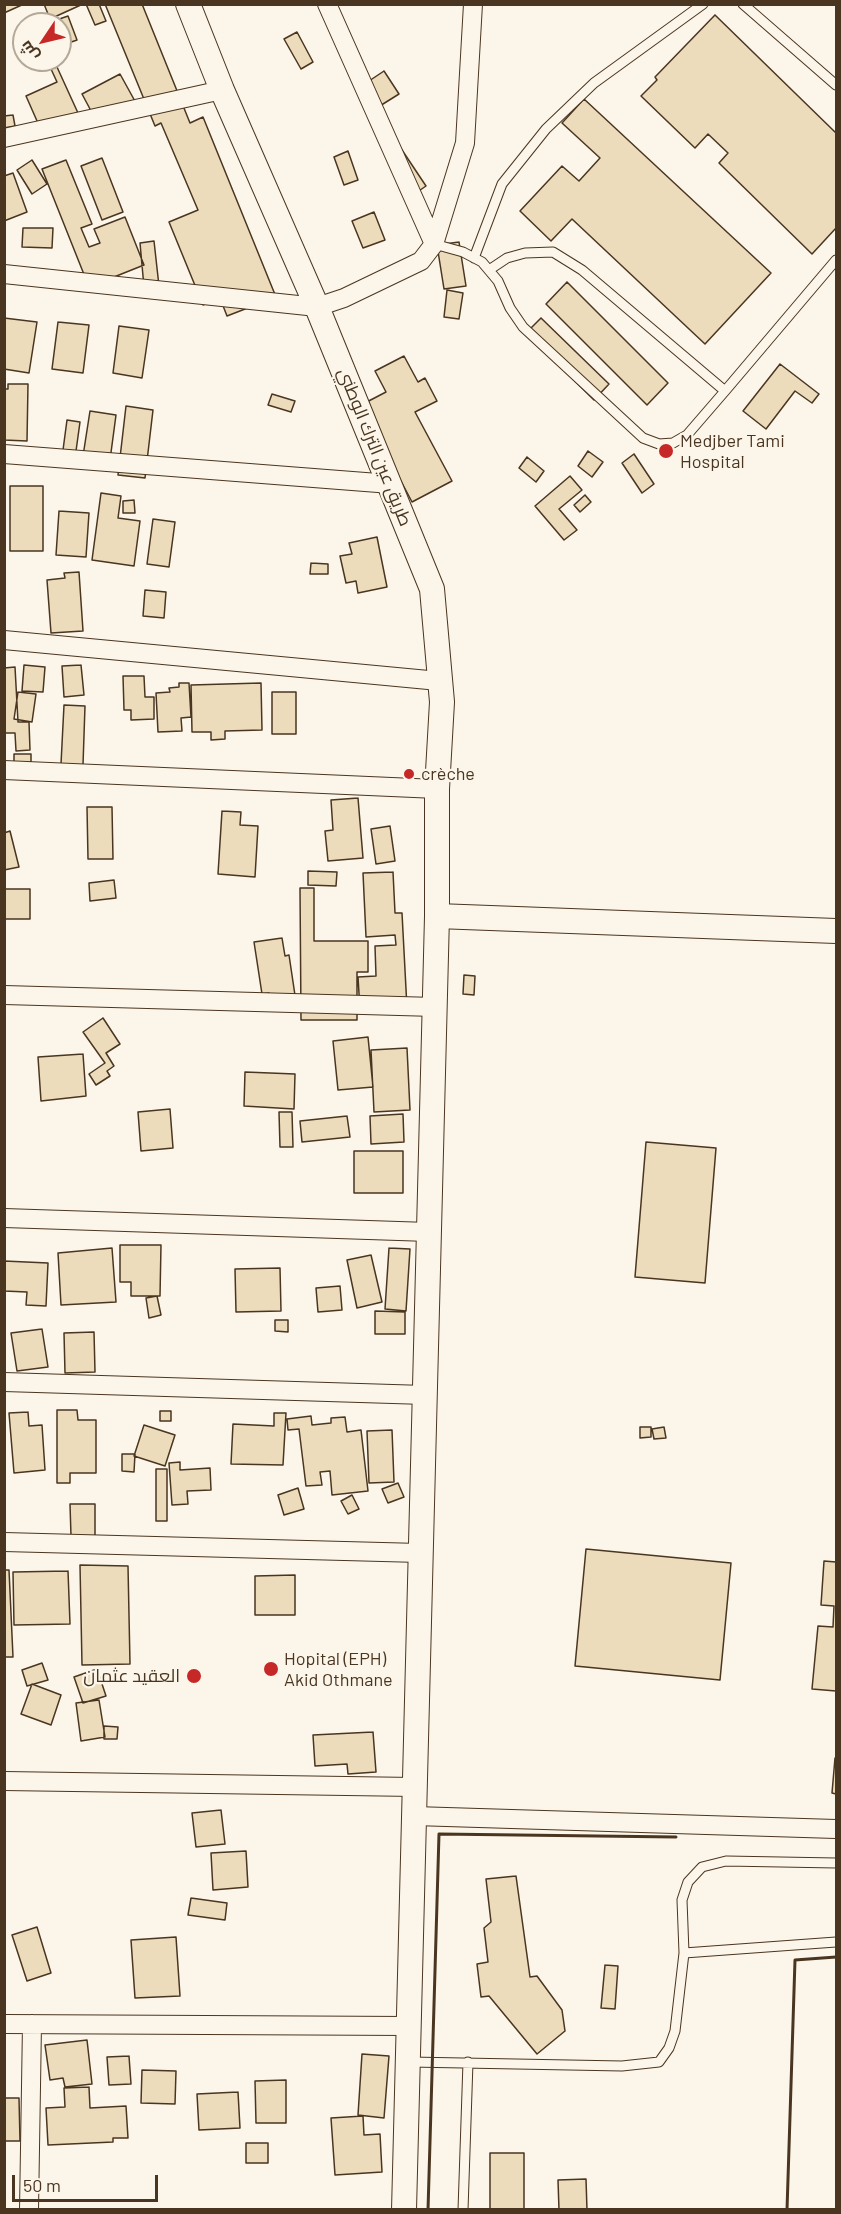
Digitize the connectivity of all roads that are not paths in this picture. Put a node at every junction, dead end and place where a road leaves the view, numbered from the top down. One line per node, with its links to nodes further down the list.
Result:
1 (188, 4): 7 (main road, طريق عين الترك الوطني)
2 (327, 4): 9 (street)
3 (472, 4): 9 (street)
4 (703, 4): 10 (lane)
5 (743, 4): 6 (lane)
6 (837, 85)
7 (222, 90): 8 (street); 14 (main road, طريق عين الترك الوطني)
8 (4, 138)
9 (434, 244): 10 (lane); 14 (street)
10 (474, 258): 12 (lane)
11 (837, 260): 15 (lane)
12 (489, 270): 15 (lane); 15 (lane)
13 (4, 274): 14 (street)
14 (317, 307): 17 (main road, طريق عين الترك الوطني)
15 (725, 391)
16 (4, 454): 17 (street)
17 (391, 484): 19 (main road, طريق عين الترك الوطني)
18 (4, 640): 19 (street)
19 (440, 681): 21 (main road, طريق عين الترك الوطني)
20 (4, 770): 21 (street)
21 (437, 789): 22 (main road, طريق عين الترك الوطني)
22 (437, 916): 23 (main road); 25 (main road, طريق عين الترك الوطني)
23 (837, 931)
24 (4, 995): 25 (street)
25 (435, 1007): 27 (main road, طريق عين الترك الوطني)
26 (4, 1218): 27 (street)
27 (429, 1232): 29 (main road, طريق عين الترك الوطني)
28 (4, 1382): 29 (street)
29 (424, 1395): 31 (main road, طريق عين الترك الوطني)
30 (4, 1542): 31 (street)
31 (420, 1553): 33 (main road, طريق عين الترك الوطني)
32 (4, 1781): 33 (street)
33 (415, 1787): 34 (main road, طريق عين الترك الوطني)
34 (414, 1816): 35 (street); 41 (main road, طريق عين الترك الوطني)
35 (837, 1828)
36 (837, 1863): 38 (lane)
37 (837, 1942): 38 (lane)
38 (684, 1953): 43 (lane)
39 (4, 2024): 40 (street)
40 (32, 2024): 41 (street); 44 (street)
41 (408, 2026): 42 (main road, طريق عين الترك الوطني)
42 (407, 2062): 43 (lane); 45 (main road, طريق عين الترك الوطني)
43 (468, 2062): 46 (lane)
44 (29, 2210)
45 (404, 2210)
46 (463, 2210)

